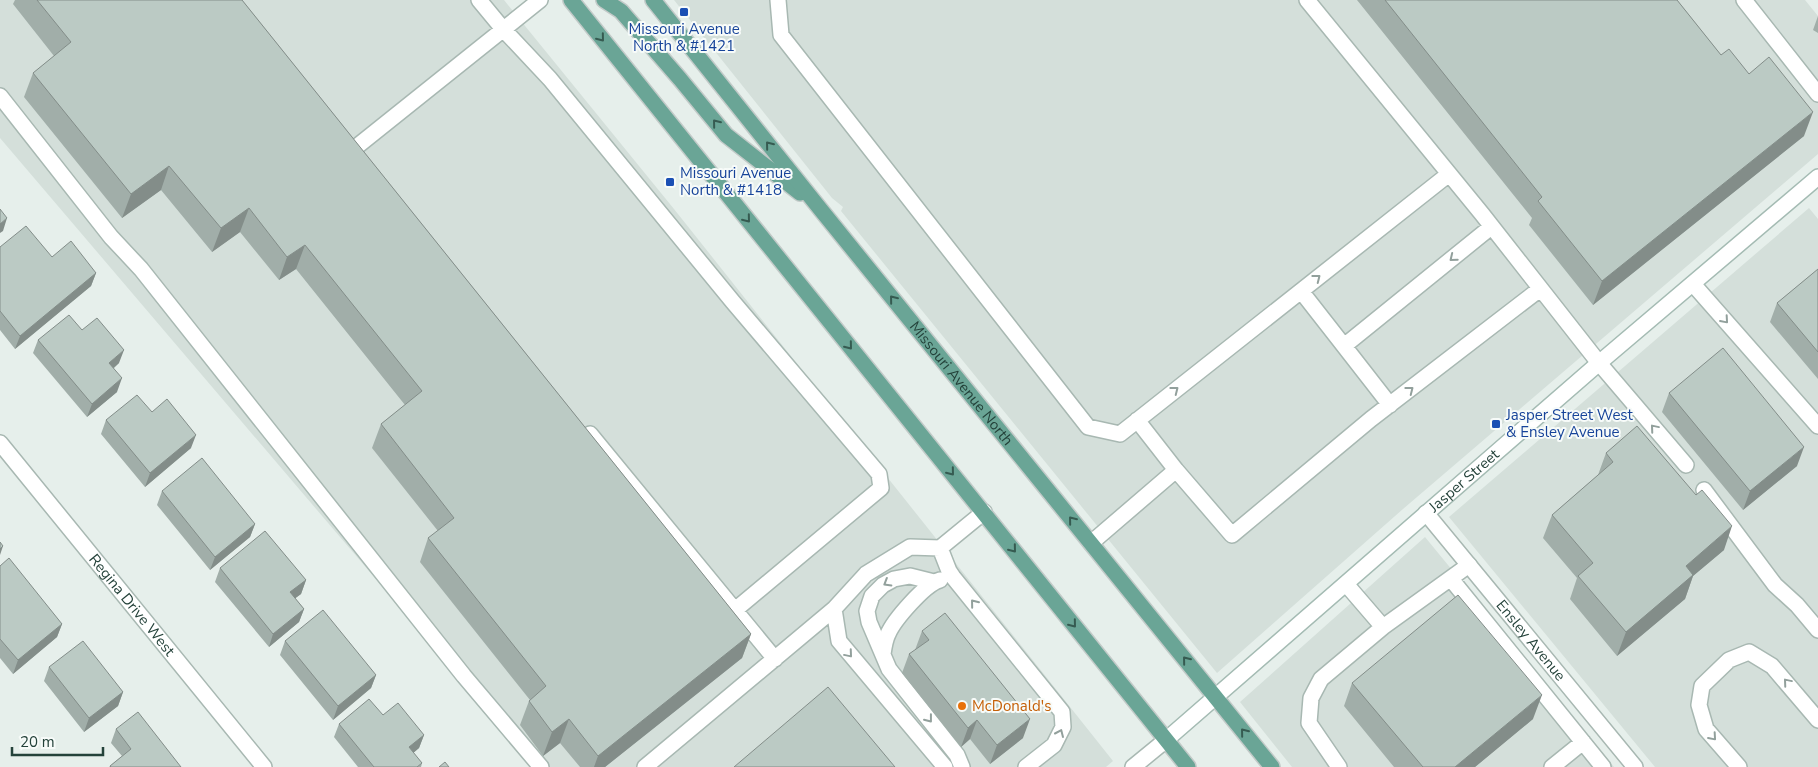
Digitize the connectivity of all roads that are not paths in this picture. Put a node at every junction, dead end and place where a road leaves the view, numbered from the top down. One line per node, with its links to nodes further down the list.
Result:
1 (479, 0): 9 (street)
2 (540, 0): 9 (street)
3 (571, 0): 30 (main road, one-way to 30)
4 (604, 0): 15 (main road, one-way to 4)
5 (654, 0): 15 (main road, Missouri Avenue North, one-way to 5)
6 (778, 0): 23 (street)
7 (1307, 0): 13 (street)
8 (1744, 0): 10 (street)
9 (503, 29): 12 (street); 40 (street)
10 (1818, 94)
11 (0, 96): 50 (street)
12 (343, 134)
13 (1449, 174): 16 (street); 19 (street, one-way to 13)
14 (1817, 180): 17 (street, Jasper Street)
15 (821, 210): 32 (main road, Missouri Avenue North, one-way to 15)
16 (1491, 227): 18 (street); 20 (street, one-way to 20)
17 (1693, 284): 21 (street, Jasper Street); 25 (street, one-way to 25)
18 (1540, 289): 21 (street); 22 (street, one-way to 18)
19 (1301, 291): 20 (street); 23 (street, one-way to 19)
20 (1344, 346): 22 (street)
21 (1599, 363): 27 (street, one-way to 21); 31 (street, Jasper Street)
22 (1390, 405): 28 (street)
23 (1137, 420): 28 (street)
24 (579, 421): 40 (street)
25 (1818, 426)
26 (0, 443): 49 (street, Regina Drive West)
27 (1686, 465)
28 (1176, 470): 32 (street)
29 (1704, 490): 42 (street)
30 (984, 512): 33 (street); 47 (main road, one-way to 47)
31 (1426, 513): 34 (street, Ensley Avenue); 38 (street, Jasper Street)
32 (1091, 543): 45 (main road, Missouri Avenue North, one-way to 32)
33 (940, 548): 35 (street); 39 (street)
34 (1469, 565): 36 (street); 61 (street, Ensley Avenue)
35 (954, 577): 37 (street); 54 (street, one-way to 35)
36 (1451, 579): 41 (street); 48 (street)
37 (934, 582): 43 (street); 43 (street, one-way to 43)
38 (1346, 584): 41 (street); 45 (street, Jasper Street)
39 (834, 609): 44 (street); 52 (street, one-way to 52)
40 (735, 610): 44 (street)
41 (1382, 627): 58 (street)
42 (1818, 630)
43 (883, 654): 53 (street, one-way to 53)
44 (775, 659): 51 (street)
45 (1217, 698): 47 (street, Jasper Street); 57 (main road, Missouri Avenue North, one-way to 45)
46 (1818, 720): 62 (street, one-way to 62)
47 (1166, 740): 55 (street, Jasper Street); 56 (main road)
48 (1583, 742): 59 (street); 60 (street)
49 (264, 767)
50 (541, 767)
51 (645, 767)
52 (945, 767)
53 (962, 767)
54 (1026, 767)
55 (1133, 767)
56 (1188, 767)
57 (1272, 767)
58 (1339, 767)
59 (1552, 767)
60 (1603, 767)
61 (1635, 767)
62 (1739, 767)

